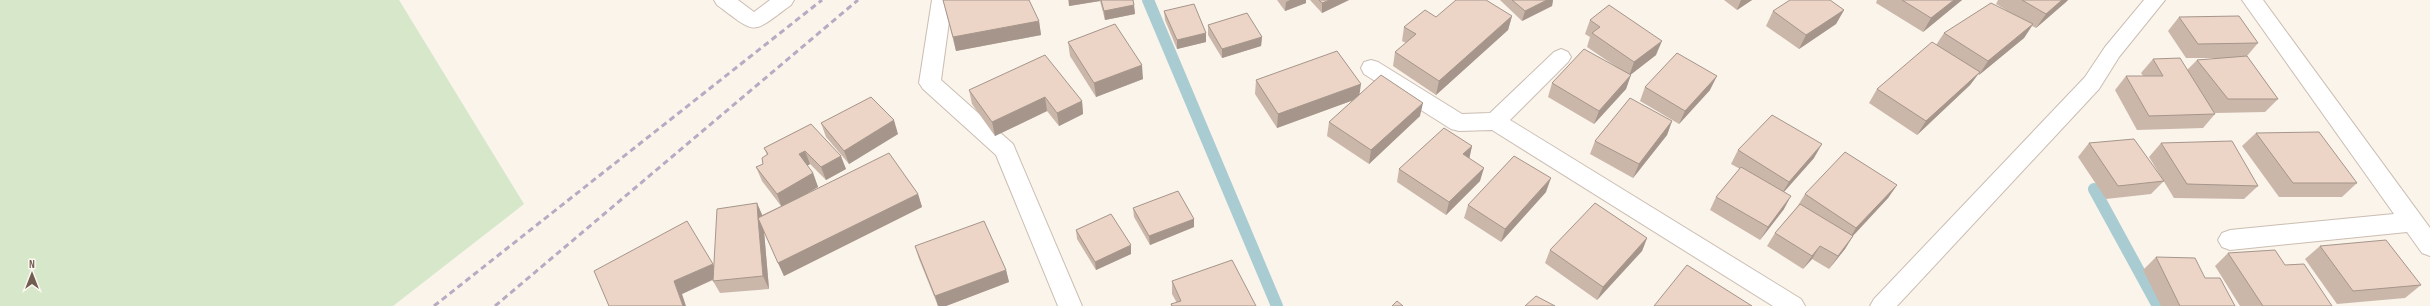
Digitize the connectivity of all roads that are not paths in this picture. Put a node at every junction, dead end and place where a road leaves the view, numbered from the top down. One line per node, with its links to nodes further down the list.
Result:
1 (724, 0): 2 (street)
2 (784, 0)
3 (942, 0): 12 (street)
4 (2155, 0): 14 (street)
5 (2252, 0): 9 (street)
6 (1561, 57): 8 (street)
7 (1371, 68): 8 (street)
8 (1495, 121): 13 (street)
9 (2412, 222): 10 (street); 11 (street)
10 (2230, 240)
11 (2430, 246)
12 (1070, 306)
13 (1793, 306)
14 (1882, 306)

